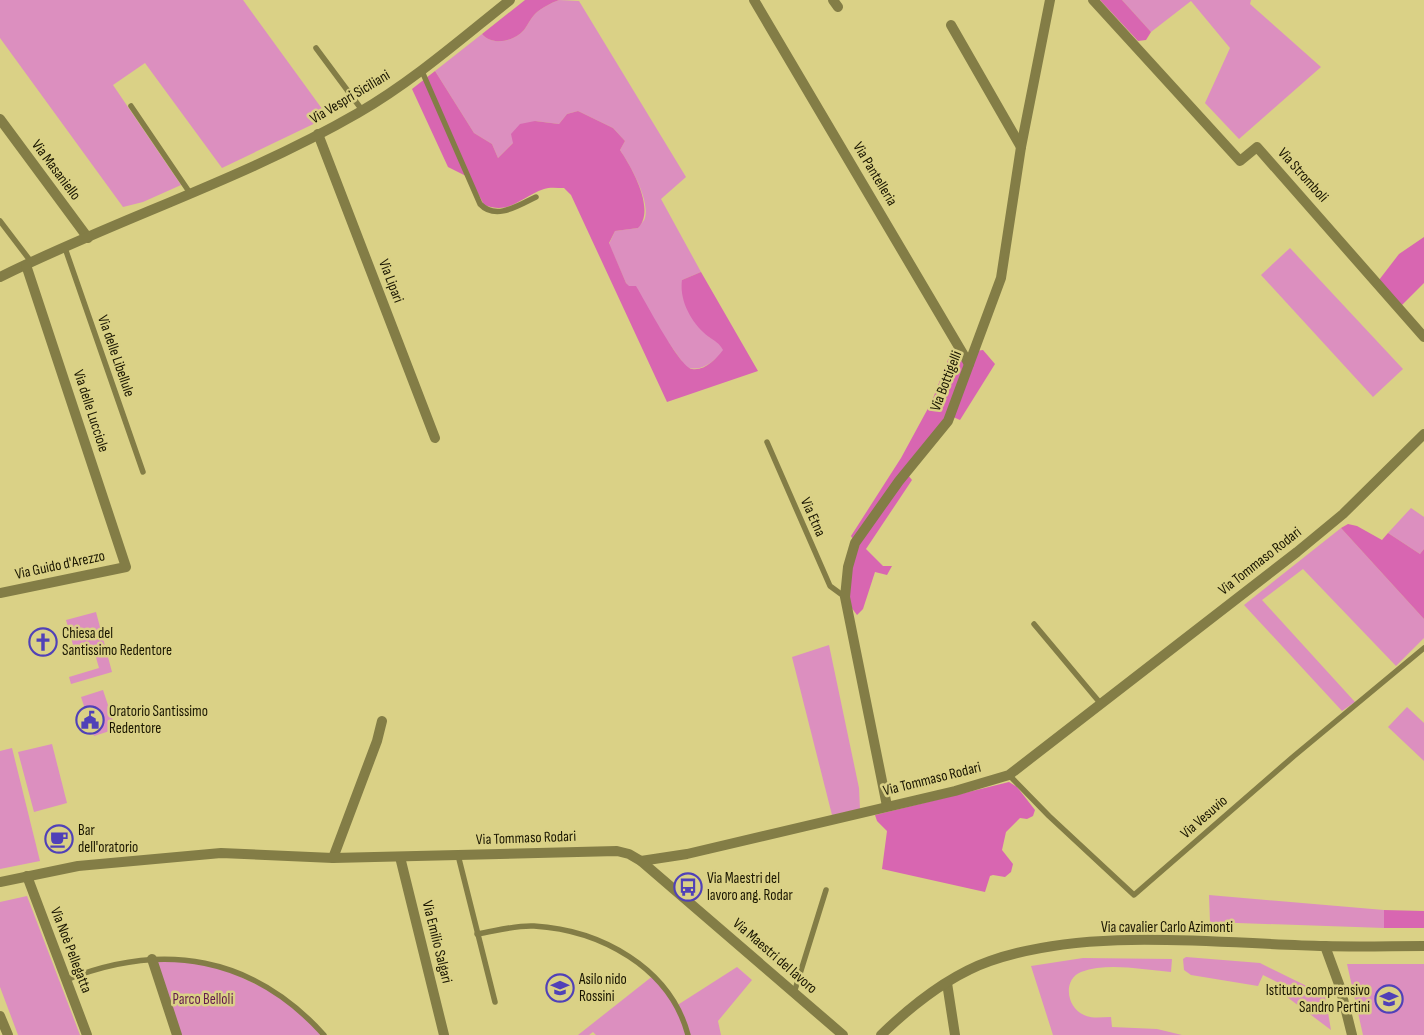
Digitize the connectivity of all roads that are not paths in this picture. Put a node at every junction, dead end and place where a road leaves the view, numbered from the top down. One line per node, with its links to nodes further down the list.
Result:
1 (510, 0): 7 (street, Via Vespri Siciliani)
2 (754, 0): 21 (street, Via Pantelleria)
3 (1050, 0): 12 (street, Via Bottigelli)
4 (1093, 0): 20 (street, Via Stromboli)
5 (951, 25): 12 (street)
6 (316, 48): 9 (lane)
7 (421, 69): 9 (street, Via Vespri Siciliani); 14 (lane)
8 (131, 106): 13 (lane)
9 (362, 110): 11 (street, Via Vespri Siciliani)
10 (0, 119): 16 (street, Via Masaniello)
11 (318, 134): 13 (street, Via Vespri Siciliani); 23 (street, Via Lipari)
12 (1021, 147): 21 (street, Via Bottigelli)
13 (190, 194): 16 (street, Via Vespri Siciliani)
14 (536, 197)
15 (0, 220): 18 (lane)
16 (88, 238): 17 (street, Via Vespri Siciliani)
17 (65, 248): 18 (street, Via Vespri Siciliani); 25 (lane, Via delle Libellule)
18 (29, 264): 19 (street, Via Vespri Siciliani); 26 (street, Via delle Lucciole)
19 (0, 277)
20 (1424, 337)
21 (970, 364): 28 (street, Via Bottigelli)
22 (1424, 434): 31 (street, Via Tommaso Rodari)
23 (435, 438)
24 (767, 442): 28 (lane, Via Etna)
25 (143, 472)
26 (126, 567): 27 (street, Via Guido d'Arezzo)
27 (0, 593)
28 (845, 597): 34 (street, Via Bottigelli)
29 (1034, 624): 31 (lane)
30 (1424, 648): 33 (lane, Via Vesuvio)
31 (1101, 704): 33 (street, Via Tommaso Rodari)
32 (382, 721): 37 (street)
33 (1010, 775): 34 (street, Via Tommaso Rodari)
34 (887, 806): 38 (street, Via Tommaso Rodari)
35 (458, 855): 36 (street, Via Tommaso Rodari); 38 (street, Via Tommaso Rodari); 42 (lane)
36 (400, 857): 37 (street, Via Tommaso Rodari); 55 (street, Via Emilio Salgari)
37 (333, 858): 39 (street, Via Tommaso Rodari)
38 (641, 862): 48 (street, Via Maestri del lavoro)
39 (27, 876): 40 (street, Via Tommaso Rodari); 46 (street, Via Noè Pellegatta)
40 (0, 882)
41 (826, 890): 48 (lane, Via Maestri del lavoro)
42 (477, 934): 49 (lane); 56 (lane)
43 (1325, 946): 44 (street, Via cavalier Carlo Azimonti); 47 (street, Via cavalier Carlo Azimonti); 60 (street)
44 (1424, 946)
45 (152, 959): 46 (lane); 53 (street); 54 (lane)
46 (66, 980): 52 (street, Via Noè Pellegatta)
47 (947, 983): 58 (street, Via cavalier Carlo Azimonti); 59 (street)
48 (794, 993): 57 (street, Via Maestri del lavoro)
49 (495, 1002)
50 (0, 1016): 51 (street)
51 (8, 1035)
52 (87, 1035)
53 (177, 1035)
54 (324, 1035)
55 (444, 1035)
56 (688, 1035)
57 (843, 1035)
58 (881, 1035)
59 (955, 1035)
60 (1352, 1035)

